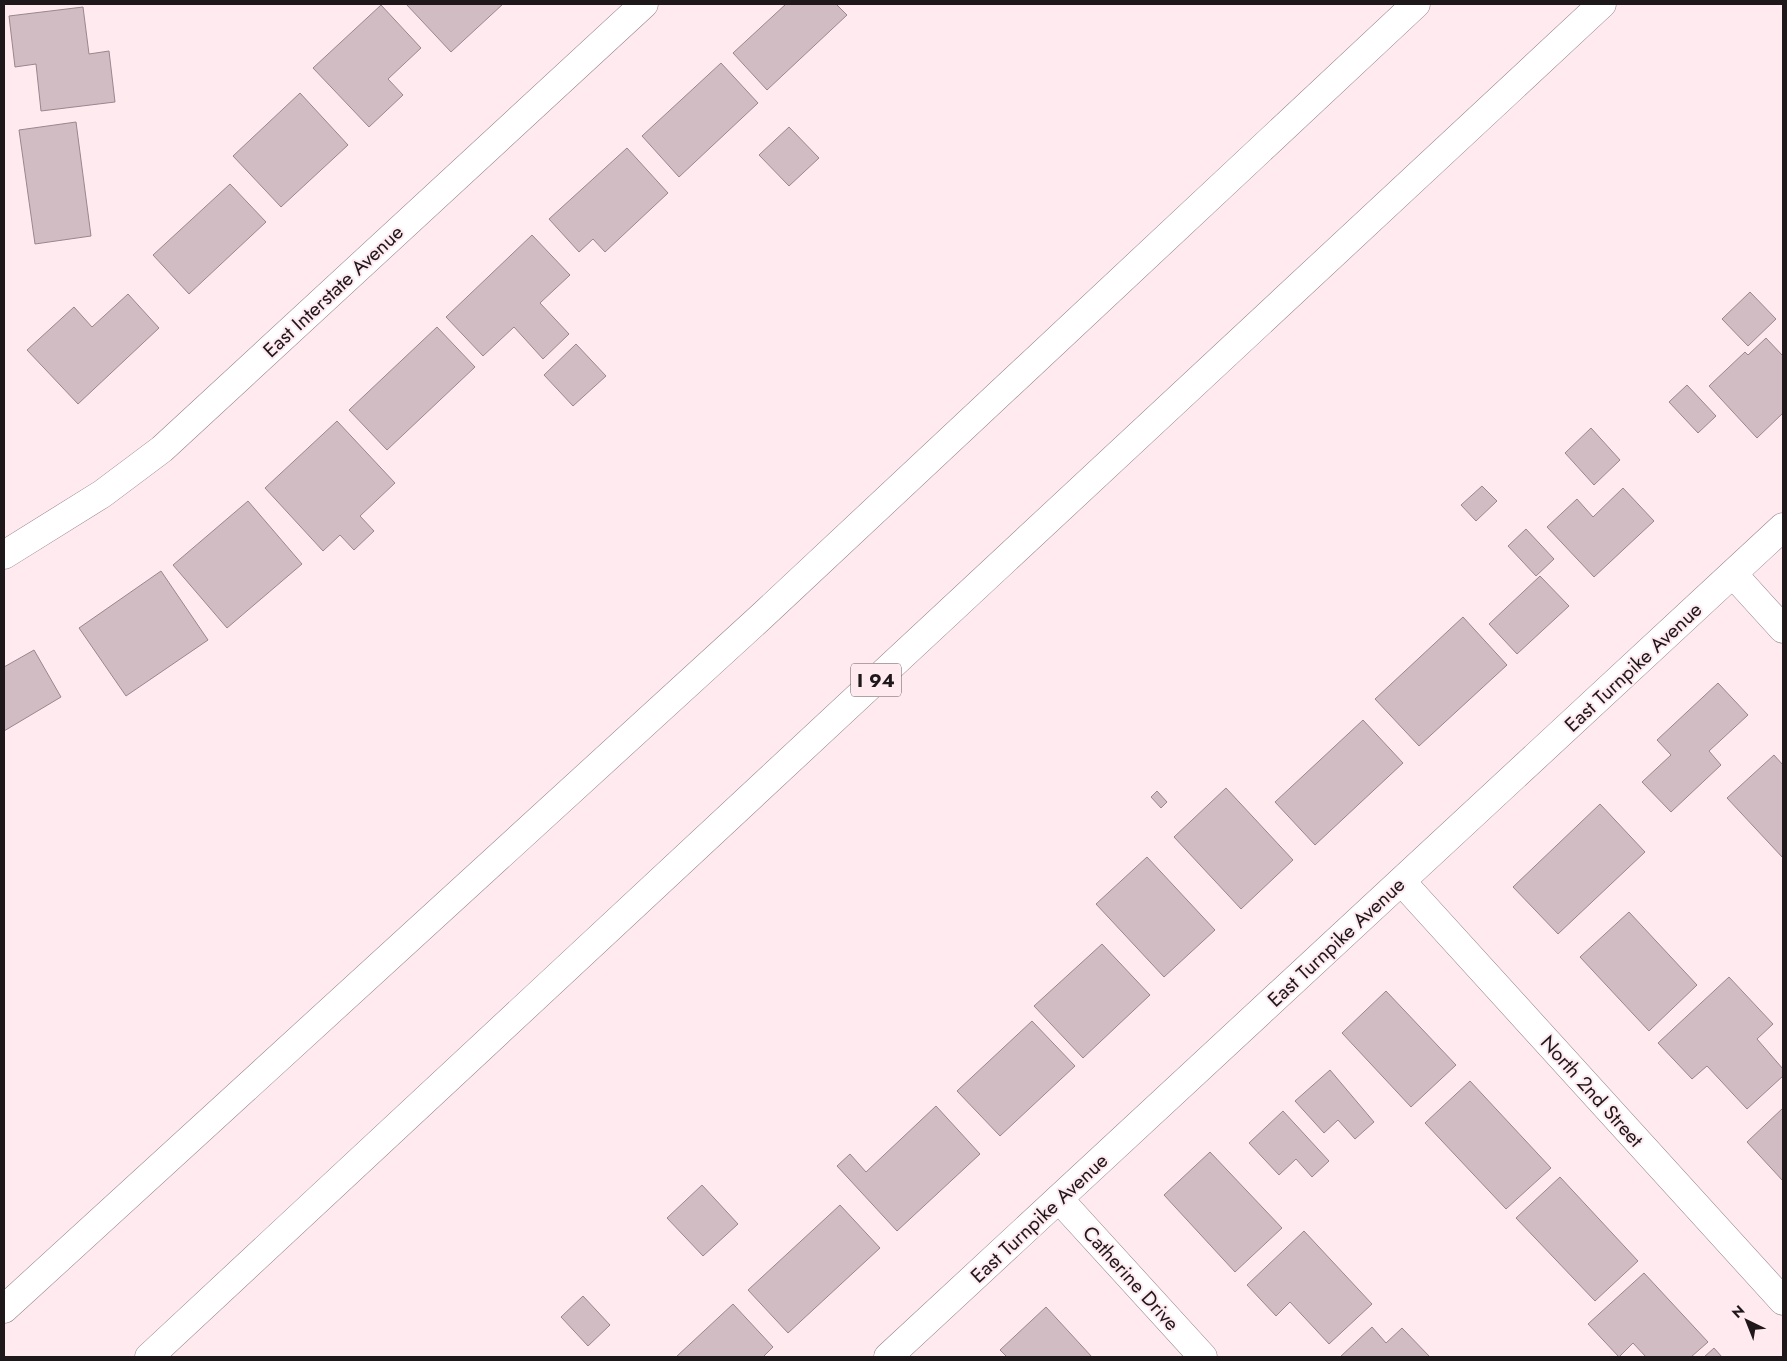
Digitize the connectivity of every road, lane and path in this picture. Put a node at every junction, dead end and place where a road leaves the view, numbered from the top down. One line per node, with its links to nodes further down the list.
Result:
1 (644, 4): 5 (main road, East Interstate Avenue)
2 (1416, 4): 11 (main road)
3 (1602, 4): 12 (main road, I 94)
4 (1783, 527): 6 (main road, East Turnpike Avenue)
5 (4, 556)
6 (1733, 574): 7 (main road); 8 (main road, East Turnpike Avenue)
7 (1783, 629)
8 (1402, 882): 9 (main road, East Turnpike Avenue); 10 (main road, North 2nd Street)
9 (1058, 1199): 13 (main road, East Turnpike Avenue); 14 (main road, Catherine Drive)
10 (1783, 1301)
11 (4, 1309)
12 (149, 1357)
13 (888, 1357)
14 (1203, 1357)

